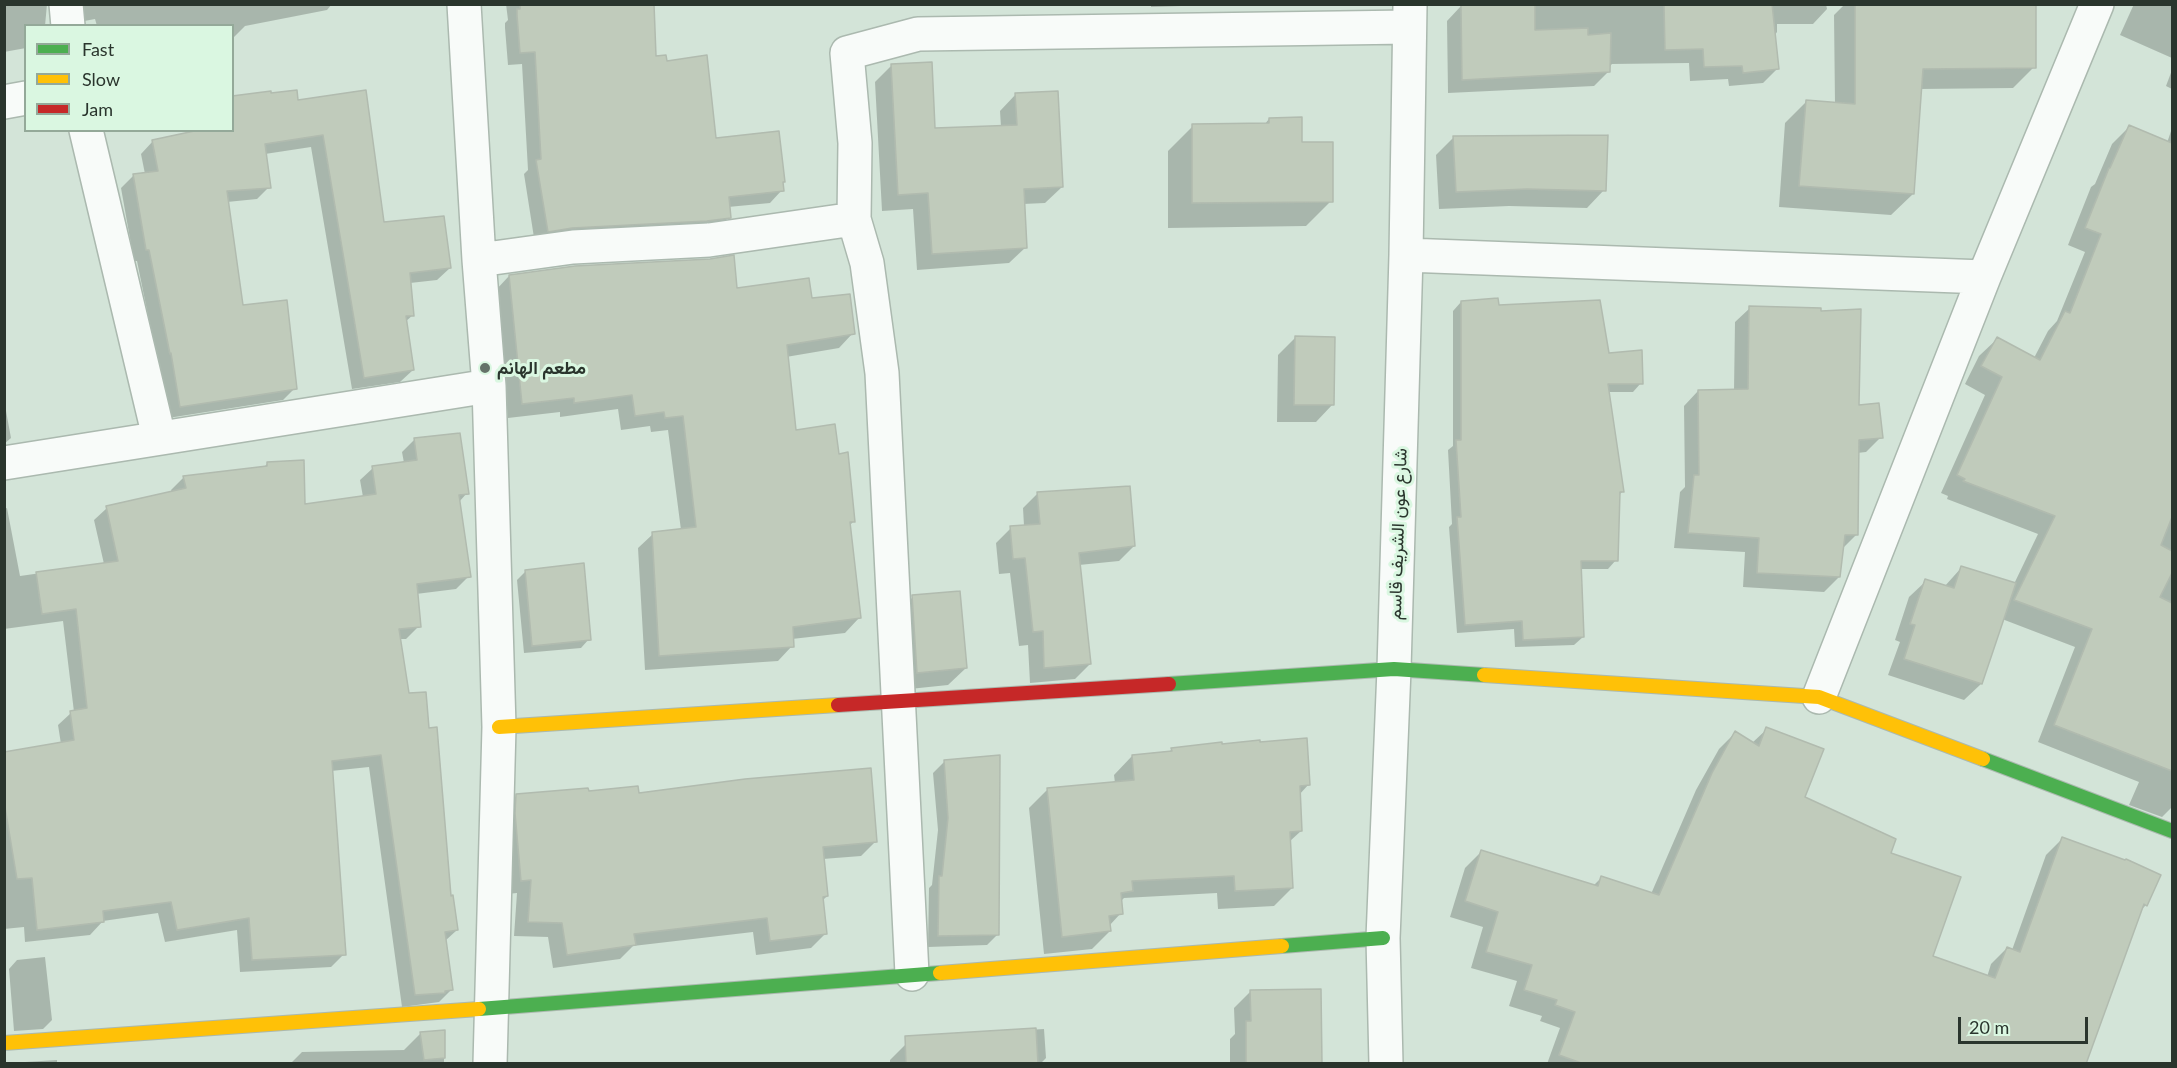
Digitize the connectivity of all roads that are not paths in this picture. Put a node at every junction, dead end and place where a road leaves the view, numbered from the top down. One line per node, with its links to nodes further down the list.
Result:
1 (66, 4): 5 (street)
2 (464, 4): 11 (street)
3 (2097, 4): 12 (street)
4 (1409, 16): 9 (street); 10 (street, شارع عون الشريف قاسم)
5 (68, 24)
6 (24, 98): 7 (street)
7 (4, 102)
8 (87, 132): 14 (street)
9 (854, 219): 11 (street); 18 (street)
10 (1406, 255): 12 (street); 16 (street, شارع عون الشريف قاسم)
11 (479, 260): 13 (street)
12 (1984, 277): 17 (street)
13 (489, 386): 14 (street); 19 (street)
14 (159, 437): 15 (street)
15 (4, 463)
16 (1394, 669): 17 (street); 18 (street); 21 (street, شارع عون الشريف قاسم)
17 (1819, 697): 20 (street)
18 (899, 702): 19 (street); 22 (street)
19 (499, 727): 23 (street)
20 (2172, 831)
21 (1383, 938): 22 (street); 26 (street, شارع عون الشريف قاسم)
22 (912, 974): 23 (street)
23 (492, 1008): 24 (street); 25 (street)
24 (4, 1042)
25 (490, 1064)
26 (1386, 1064)

